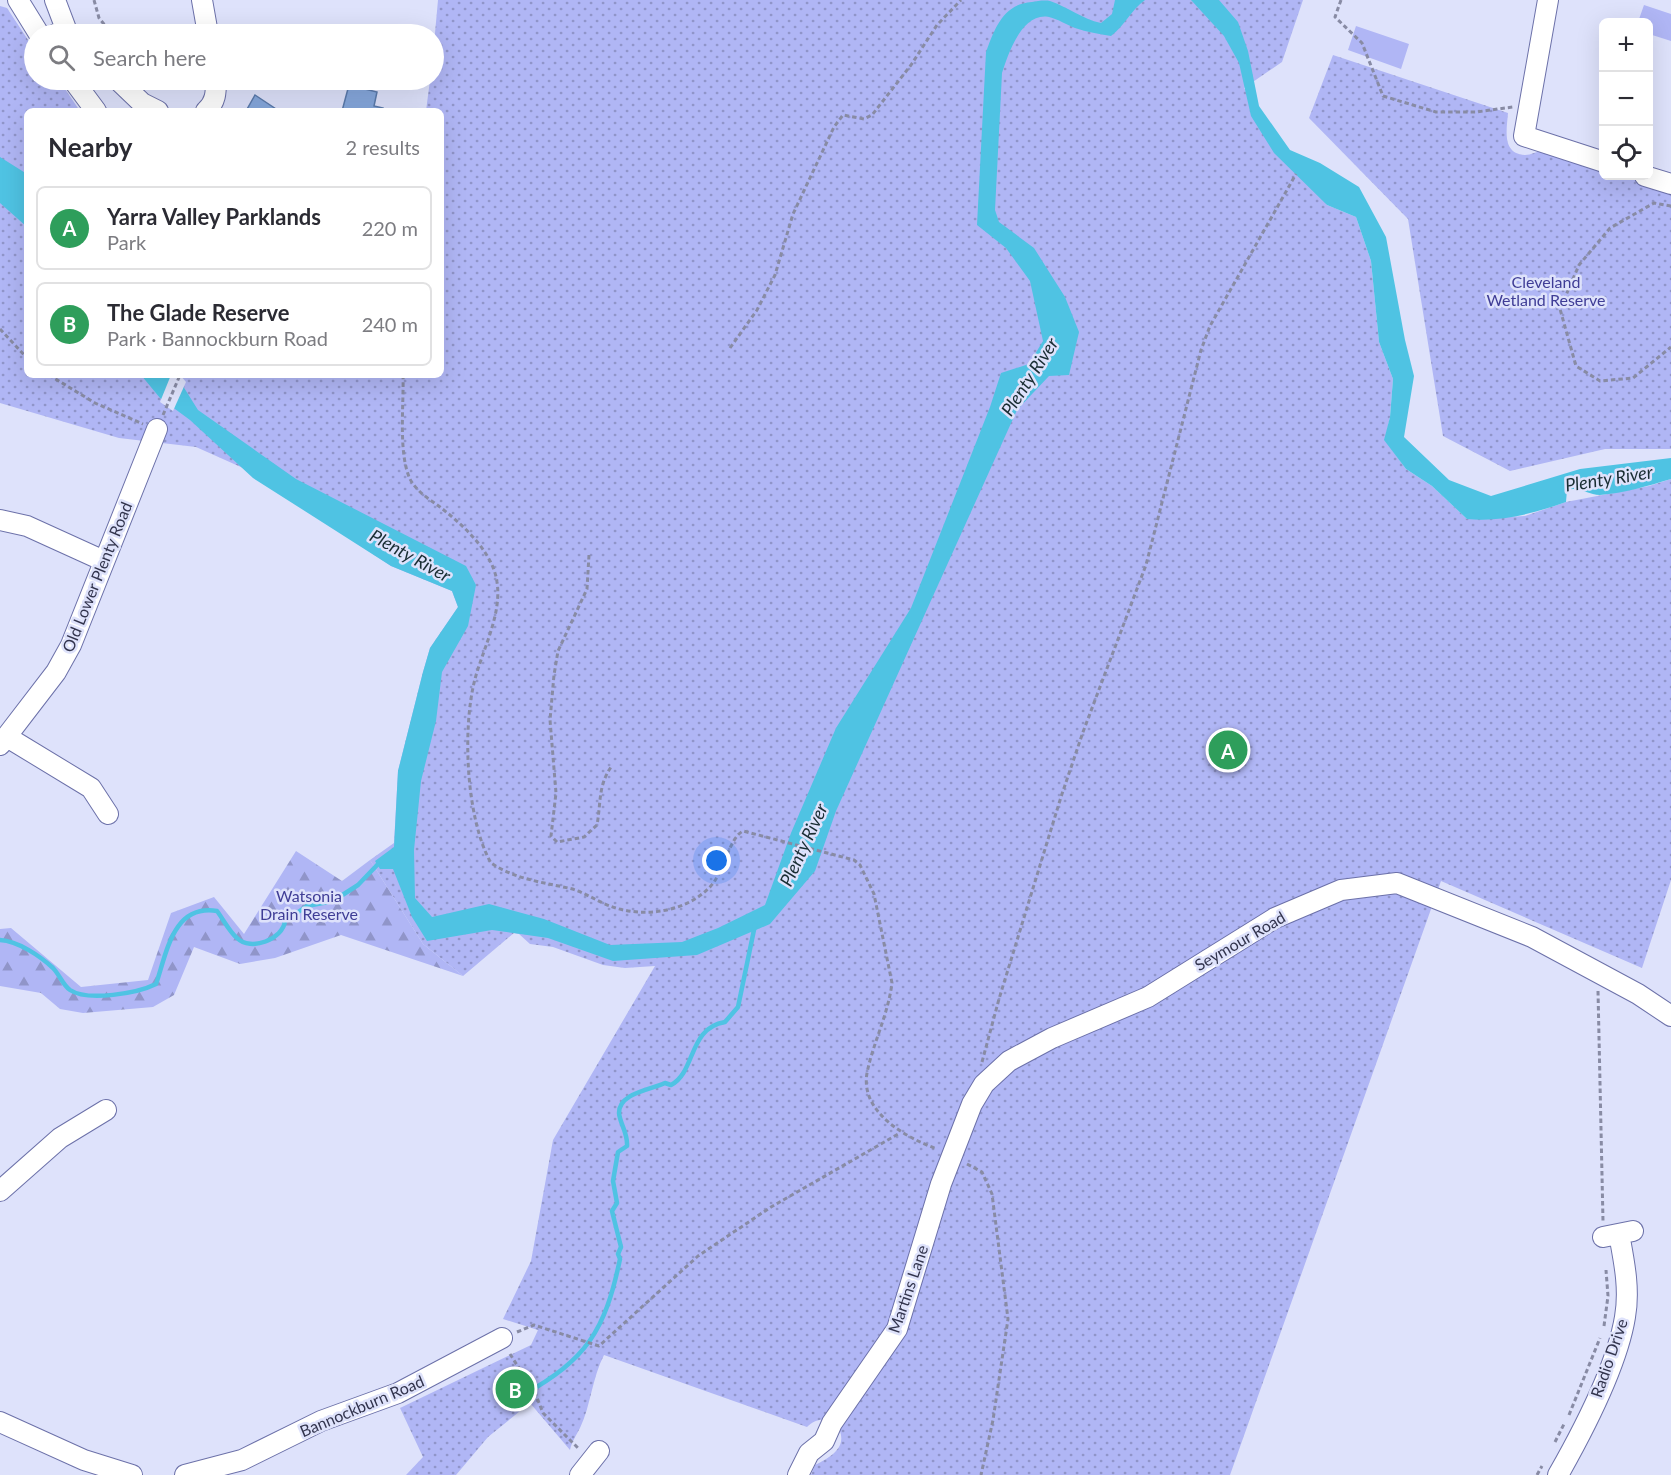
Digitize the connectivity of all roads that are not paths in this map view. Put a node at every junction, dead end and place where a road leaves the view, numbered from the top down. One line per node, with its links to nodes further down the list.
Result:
1 (9, 0): 5 (street)
2 (55, 0): 7 (street)
3 (202, 0): 8 (street)
4 (1548, 0): 15 (street)
5 (21, 7): 6 (street)
6 (32, 24)
7 (64, 24)
8 (206, 24)
9 (80, 90): 12 (street)
10 (128, 90): 13 (street)
11 (215, 90): 14 (street)
12 (94, 108)
13 (152, 108)
14 (208, 108)
15 (1599, 160)
16 (1653, 178): 17 (street)
17 (1671, 184)
18 (157, 429): 20 (street, Old Lower Plenty Road)
19 (0, 520): 20 (street)
20 (104, 561): 21 (street, Old Lower Plenty Road)
21 (3, 741): 22 (street)
22 (108, 814)
23 (1671, 1016): 24 (street, Seymour Road)
24 (984, 1084): 32 (street, Martins Lane)
25 (106, 1110): 26 (street)
26 (0, 1191)
27 (1618, 1234): 33 (street, Radio Drive)
28 (502, 1338): 31 (street, Bannockburn Road)
29 (0, 1422): 30 (street)
30 (132, 1475)
31 (185, 1475)
32 (798, 1475)
33 (1558, 1475)

